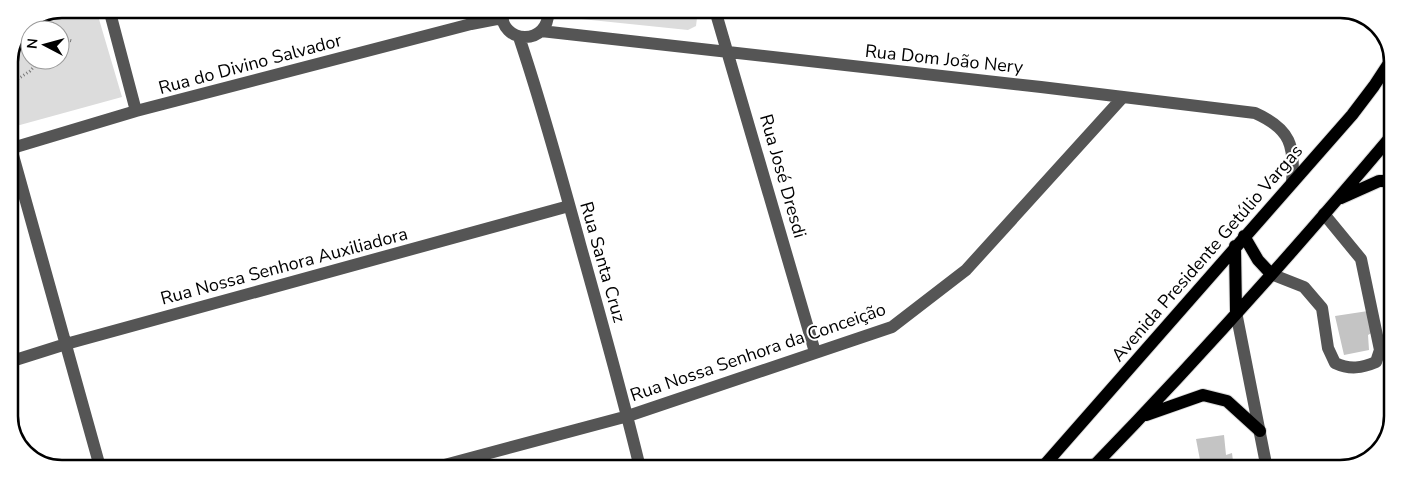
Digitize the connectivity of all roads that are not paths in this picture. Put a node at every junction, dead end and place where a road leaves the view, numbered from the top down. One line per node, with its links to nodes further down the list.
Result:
1 (110, 18): 12 (street)
2 (490, 18): 12 (street, Rua do Divino Salvador)
3 (503, 18): 7 (street)
4 (548, 18): 6 (street, Rua Santa Cruz)
5 (718, 18): 8 (street, Rua José Dresdi)
6 (538, 33): 7 (street, Rua Dom João Nery); 8 (street, Rua Dom João Nery); 9 (street, Rua Santa Cruz)
7 (519, 37): 9 (street, Rua Santa Cruz)
8 (729, 53): 11 (street, Rua Dom João Nery); 25 (street, Rua José Dresdi)
9 (529, 67): 19 (street, Rua Santa Cruz)
10 (1384, 71): 17 (main road, Avenida Presidente Getúlio Vargas)
11 (1123, 97): 17 (street, Rua Dom João Nery); 25 (street, Rua Nossa Senhora da Conceição)
12 (136, 111): 14 (street, Rua do Divino Salvador)
13 (1384, 145): 18 (main road)
14 (18, 146)
15 (18, 176): 24 (street)
16 (1384, 181): 18 (main road)
17 (1292, 183): 21 (main road, Avenida Presidente Getúlio Vargas)
18 (1337, 200): 20 (main road)
19 (569, 206): 24 (street, Rua Nossa Senhora Auxiliadora); 27 (street, Rua Santa Cruz)
20 (1324, 214): 22 (main road); 22 (street)
21 (1240, 241): 22 (main road); 23 (main road); 33 (main road, Avenida Presidente Getúlio Vargas)
22 (1271, 274): 23 (main road)
23 (1236, 312): 28 (main road); 29 (street)
24 (66, 344): 26 (street, Rua Nossa Senhora Auxiliadora); 30 (street)
25 (815, 352): 27 (street, Rua Nossa Senhora da Conceição)
26 (18, 359)
27 (628, 416): 31 (street, Rua Nossa Senhora da Conceição); 32 (street, Rua Santa Cruz)
28 (1142, 417): 29 (main road); 34 (main road)
29 (1260, 432): 35 (street)
30 (98, 460)
31 (463, 460)
32 (638, 460)
33 (1049, 460)
34 (1100, 460)
35 (1265, 460)

